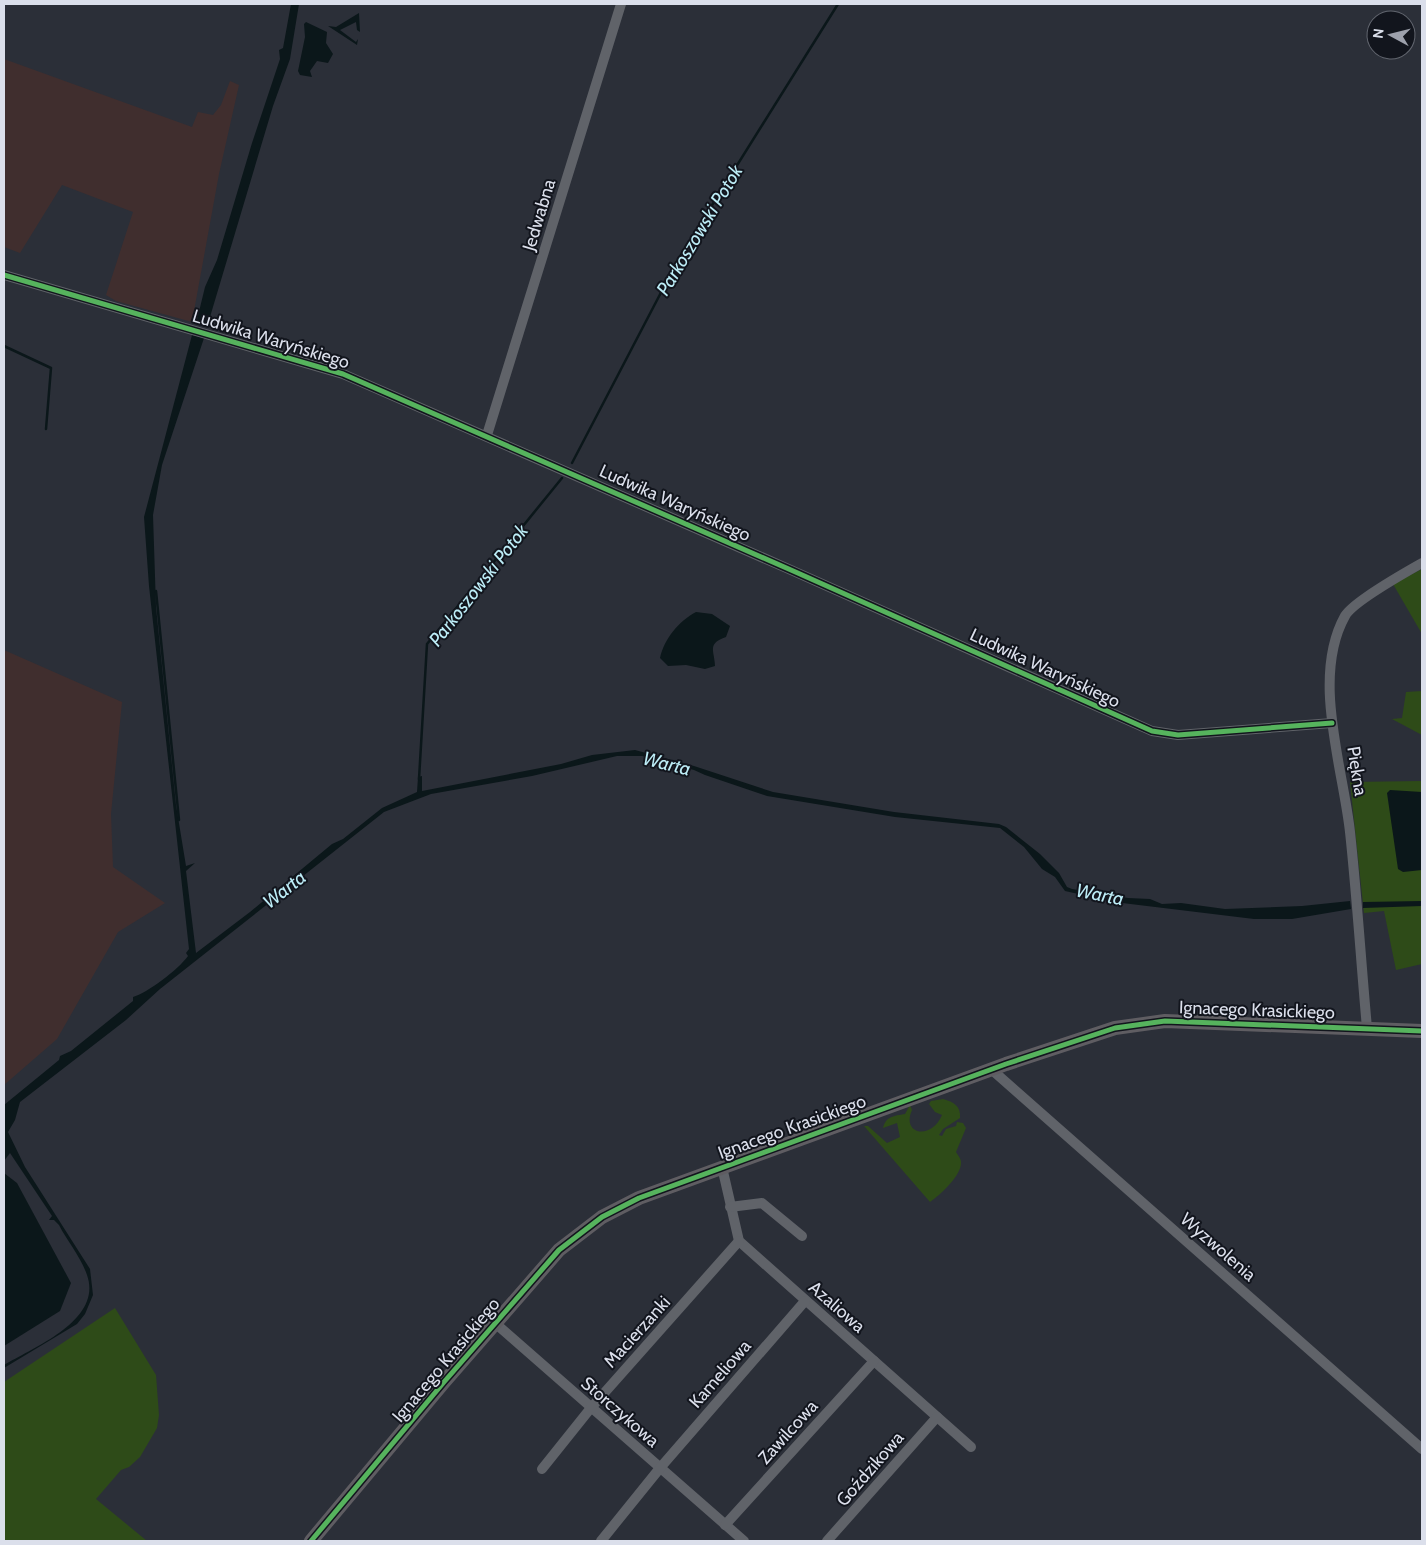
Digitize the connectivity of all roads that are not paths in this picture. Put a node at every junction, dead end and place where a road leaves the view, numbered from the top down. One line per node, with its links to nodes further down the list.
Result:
1 (621, 4): 3 (street, Jedwabna)
2 (4, 274): 3 (street, Ludwika Waryńskiego)
3 (486, 435): 5 (street, Ludwika Waryńskiego)
4 (1422, 563): 5 (street, Piękna)
5 (1332, 723): 6 (street, Piękna)
6 (1367, 1028): 7 (street, Ignacego Krasickiego); 8 (street, Ignacego Krasickiego)
7 (1422, 1031)
8 (991, 1069): 9 (street, Ignacego Krasickiego); 19 (street, Wyzwolenia)
9 (722, 1167): 10 (street); 14 (street, Ignacego Krasickiego)
10 (730, 1207): 11 (street); 12 (street)
11 (802, 1236)
12 (739, 1241): 13 (street, Azaliowa); 16 (street, Macierzanki)
13 (805, 1301): 15 (street, Azaliowa); 20 (street, Kameliowa)
14 (495, 1323): 16 (street, Storczykowa); 23 (street, Ignacego Krasickiego)
15 (874, 1361): 17 (street, Azaliowa); 22 (street, Zawilcowa)
16 (590, 1409): 20 (street, Storczykowa); 21 (street, Macierzanki)
17 (937, 1418): 18 (street, Azaliowa); 26 (street, Goździkowa)
18 (971, 1447)
19 (1422, 1449)
20 (660, 1468): 22 (street, Storczykowa); 24 (street, Kameliowa)
21 (542, 1469)
22 (725, 1525): 25 (street)
23 (311, 1541)
24 (601, 1541)
25 (744, 1541)
26 (827, 1541)

